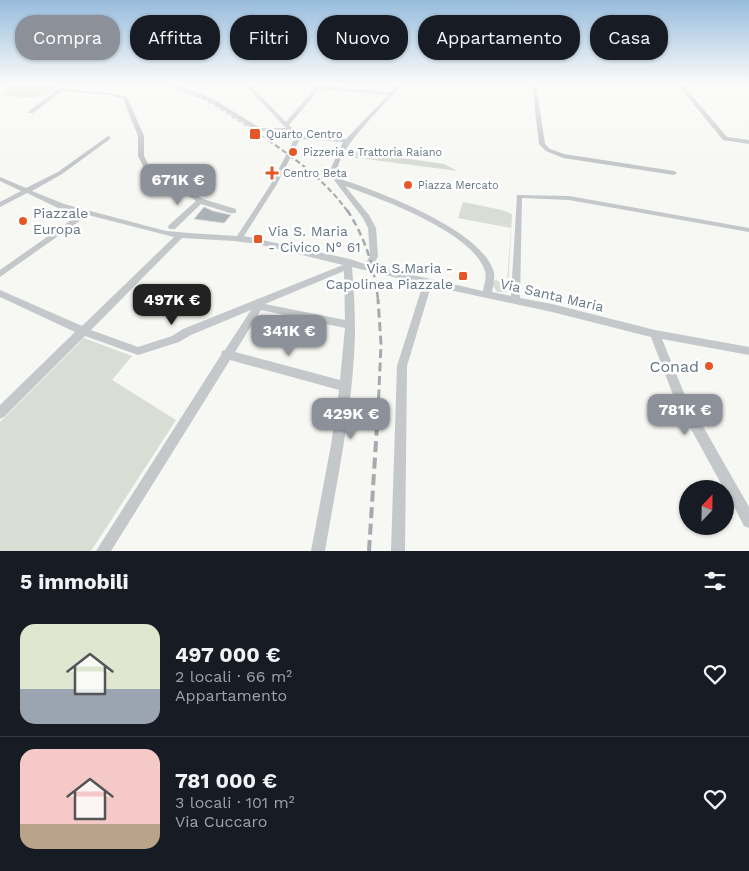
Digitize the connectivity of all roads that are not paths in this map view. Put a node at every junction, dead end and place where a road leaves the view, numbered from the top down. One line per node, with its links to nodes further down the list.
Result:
1 (34, 110): 9 (street)
2 (130, 110): 19 (street)
3 (227, 110): 10 (street)
4 (271, 110): 10 (street)
5 (302, 110): 10 (street)
6 (376, 110): 13 (street)
7 (537, 110): 15 (street)
8 (700, 110): 14 (street)
9 (31, 112)
10 (288, 128): 11 (street)
11 (298, 136): 13 (street); 26 (street)
12 (108, 138): 18 (street)
13 (346, 141): 17 (street)
14 (749, 142)
15 (674, 172)
16 (0, 179): 18 (street, Via Santa Maria)
17 (337, 181): 28 (street); 32 (street)
18 (26, 191): 20 (street); 22 (street, Via Santa Maria)
19 (200, 201): 21 (street); 23 (street)
20 (0, 205)
21 (233, 211)
22 (86, 213): 25 (street, Via Santa Maria); 29 (street)
23 (172, 228)
24 (749, 230): 33 (street)
25 (179, 236): 26 (street, Via Santa Maria); 36 (street)
26 (239, 238): 27 (street, Via Santa Maria)
27 (349, 264): 28 (street, Via Santa Maria); 34 (street); 35 (street)
28 (368, 267): 30 (street, Via Santa Maria)
29 (0, 274)
30 (428, 282): 32 (street, Via Santa Maria); 45 (street)
31 (0, 293): 36 (street)
32 (487, 294): 33 (street, Via Santa Maria)
33 (516, 300): 37 (street, Via Santa Maria)
34 (260, 304): 35 (street); 36 (street); 39 (street)
35 (350, 324): 40 (street)
36 (83, 331): 41 (street)
37 (655, 334): 38 (street, Via Santa Maria); 42 (street)
38 (749, 351)
39 (226, 354): 40 (street); 43 (street)
40 (344, 386): 44 (street)
41 (0, 414)
42 (749, 521)
43 (103, 551)
44 (318, 551)
45 (398, 551)

